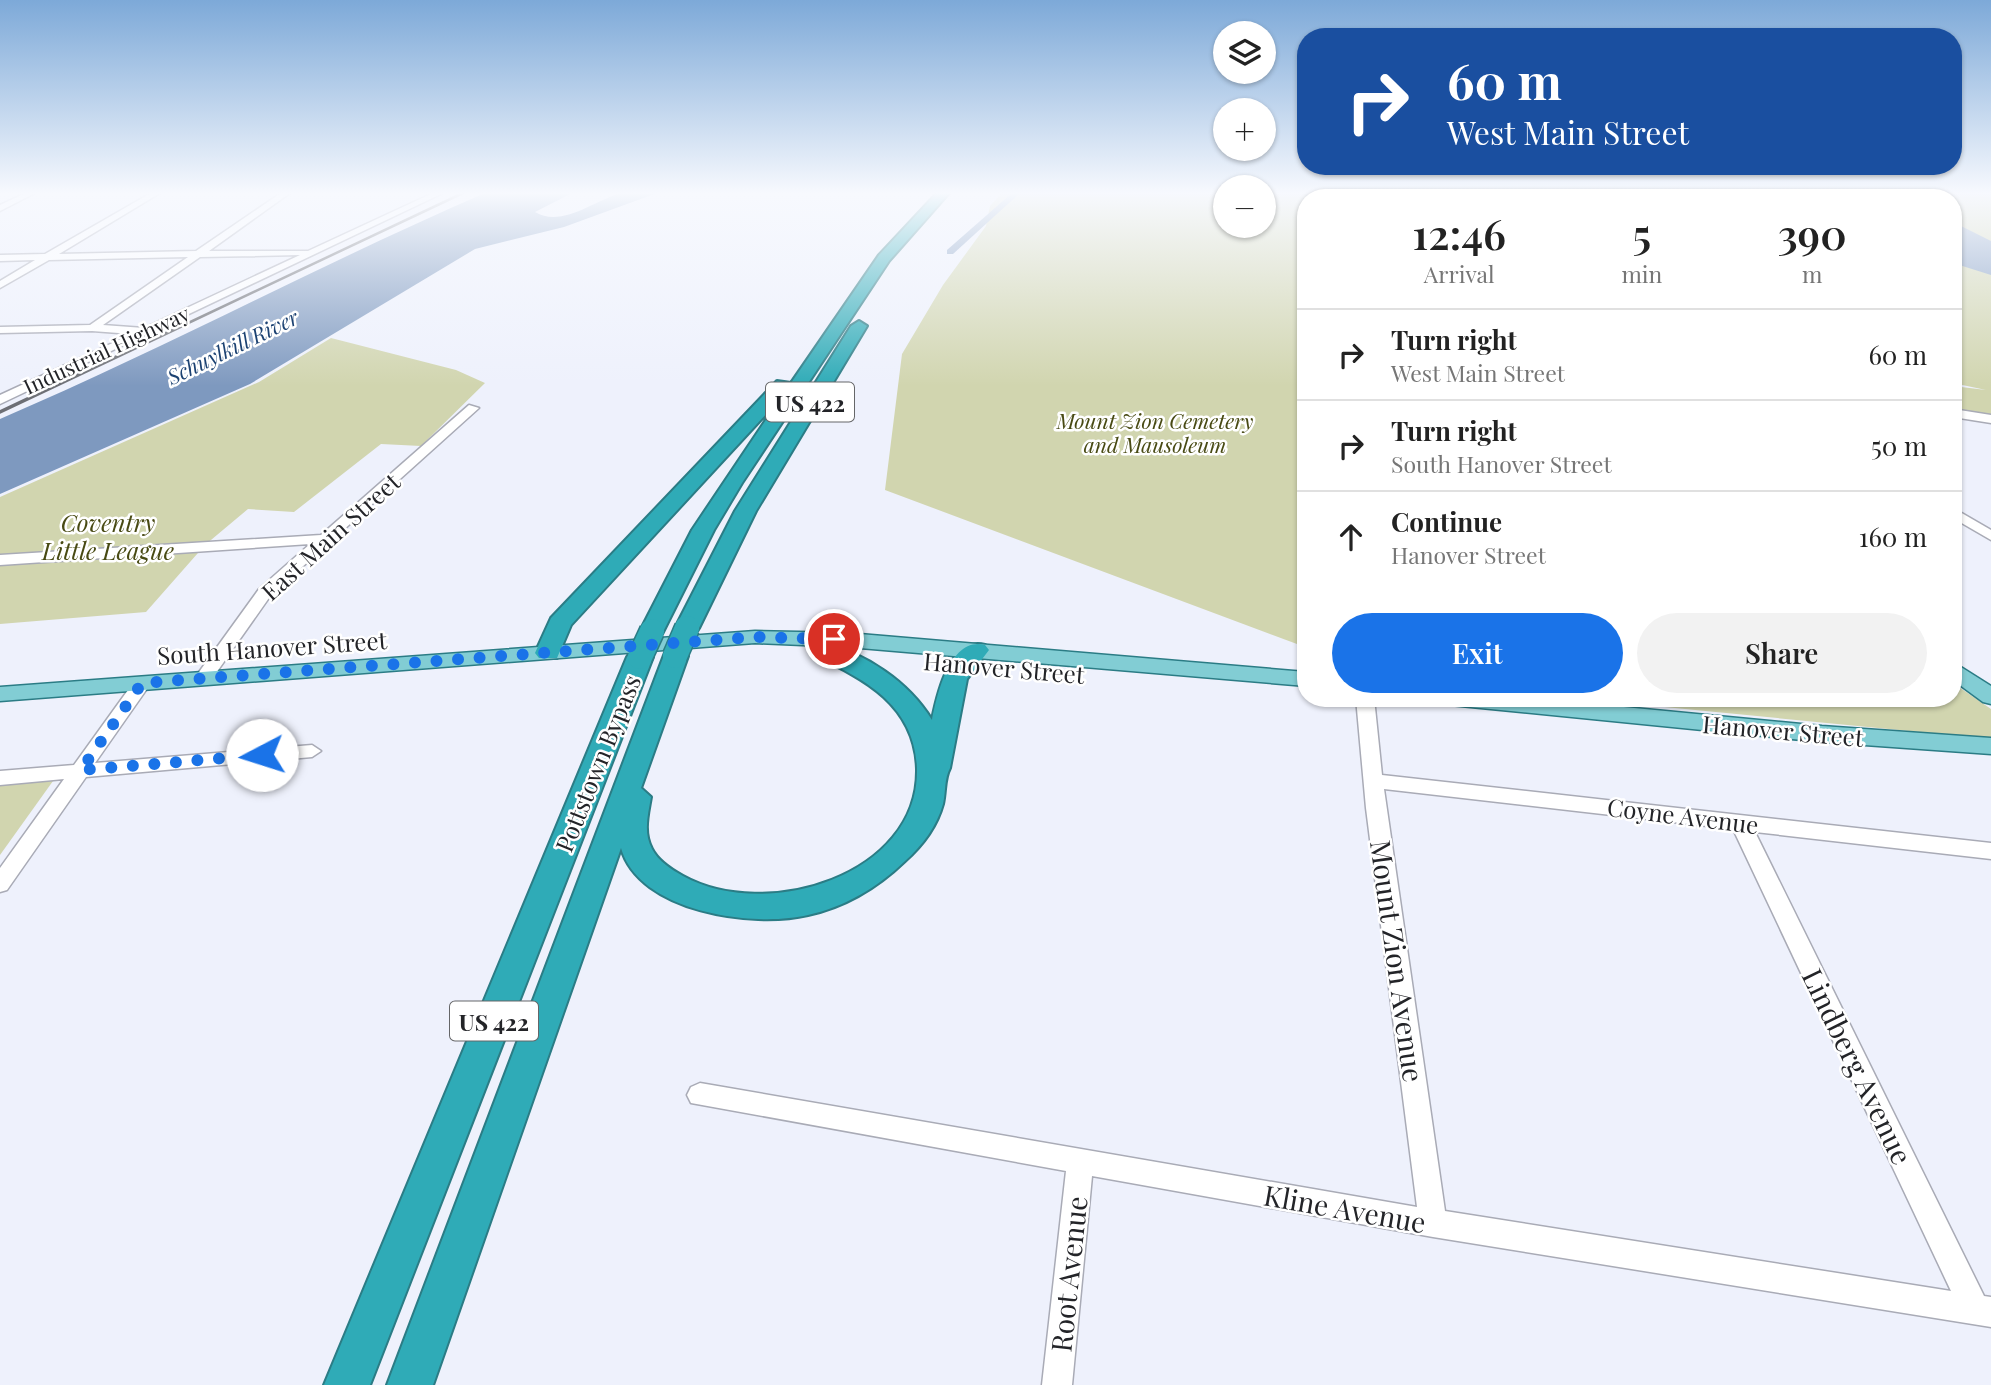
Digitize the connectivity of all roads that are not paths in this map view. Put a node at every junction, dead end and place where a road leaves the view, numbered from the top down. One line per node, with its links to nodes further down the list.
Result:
1 (45, 258): 6 (street)
2 (193, 258): 7 (street)
3 (299, 258): 9 (street, Industrial Highway)
4 (884, 258): 10 (highway, Pottstown Bypass / US 422)
5 (905, 258): 19 (highway, Pottstown Bypass / US 422)
6 (0, 285)
7 (92, 328): 8 (street); 9 (street)
8 (0, 330)
9 (144, 331): 11 (street, Industrial Highway)
10 (823, 348): 19 (highway, Pottstown Bypass / US 422); 21 (highway)
11 (0, 400)
12 (473, 408): 17 (street, East Main Street)
13 (1962, 414): 14 (street)
14 (1991, 419)
15 (1962, 518): 16 (street)
16 (1991, 536)
17 (326, 539): 18 (street); 24 (street, East Main Street)
18 (0, 560)
19 (671, 643): 20 (main road, Hanover Street); 21 (main road, Hanover Street); 22 (main road, Hanover Street); 34 (highway, Pottstown Bypass / US 422); 46 (highway, Pottstown Bypass / US 422)
20 (822, 650): 22 (main road, Hanover Street); 38 (highway)
21 (548, 653): 24 (main road, South Hanover Street)
22 (971, 656): 25 (main road, Hanover Street); 27 (main road, Hanover Street); 38 (highway)
23 (1962, 676): 29 (main road)
24 (203, 678): 26 (main road, South Hanover Street)
25 (1297, 678)
26 (142, 683): 28 (main road, South Hanover Street); 35 (street)
27 (1297, 688)
28 (0, 694)
29 (1991, 697)
30 (1367, 707): 37 (street, Mount Zion Avenue)
31 (1542, 707): 32 (main road, Hanover Street)
32 (1991, 746)
33 (312, 751): 35 (street)
34 (633, 766): 38 (highway); 47 (highway, Pottstown Bypass / US 422)
35 (81, 770): 36 (street); 41 (street)
36 (0, 778)
37 (1374, 781): 39 (street, Coyne Avenue); 44 (street, Mount Zion Avenue)
38 (929, 805)
39 (1740, 822): 40 (street, Coyne Avenue); 45 (street, Lindberg Avenue)
40 (1991, 851)
41 (1, 882)
42 (700, 1095): 43 (street, Kline Avenue)
43 (1080, 1162): 44 (street, Kline Avenue); 48 (street, Root Avenue)
44 (1433, 1223): 45 (street, Kline Avenue)
45 (1983, 1310)
46 (347, 1385)
47 (410, 1385)
48 (1056, 1385)

